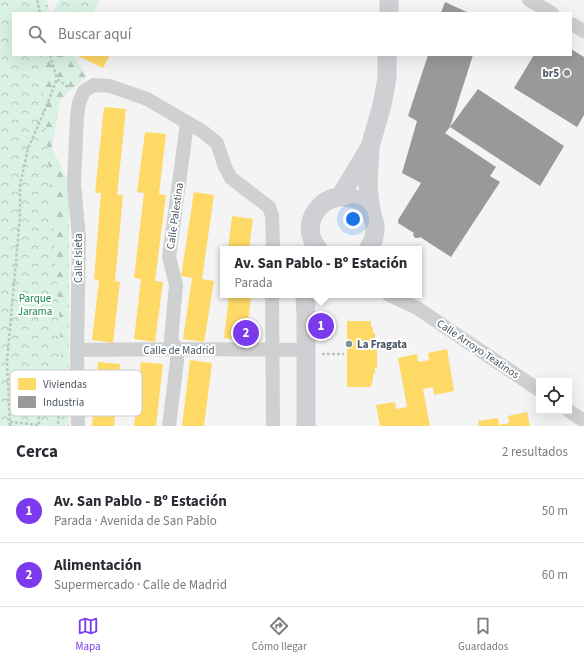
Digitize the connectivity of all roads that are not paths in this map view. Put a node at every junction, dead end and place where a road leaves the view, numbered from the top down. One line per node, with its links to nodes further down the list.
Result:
1 (389, 0): 3 (street)
2 (529, 0): 4 (street)
3 (389, 12)
4 (550, 12)
5 (572, 25): 6 (street)
6 (584, 31)
7 (387, 56): 9 (street)
8 (187, 123): 12 (street); 21 (street, Calle Palestina); 22 (street, Calle Isleta)
9 (370, 147): 10 (street); 11 (street)
10 (340, 196): 11 (street); 13 (street)
11 (374, 236)
12 (273, 246)
13 (315, 246)
14 (272, 298): 23 (street)
15 (305, 298): 20 (street)
16 (310, 298): 20 (street)
17 (395, 298): 19 (street, Calle Arroyo Teatinos)
18 (409, 298): 19 (street, Calle Arroyo Teatinos)
19 (417, 308): 26 (street, Calle Arroyo Teatinos)
20 (306, 316): 24 (street)
21 (176, 349): 22 (street, Calle de Madrid); 23 (street, Calle de Madrid); 29 (street, Calle Palestina)
22 (77, 350): 25 (street, Calle Isleta)
23 (272, 350): 24 (street, Calle de Madrid); 30 (street)
24 (314, 352): 31 (street)
25 (78, 370)
26 (536, 388)
27 (572, 413): 28 (street)
28 (584, 421)
29 (169, 426)
30 (273, 426)
31 (306, 426)

